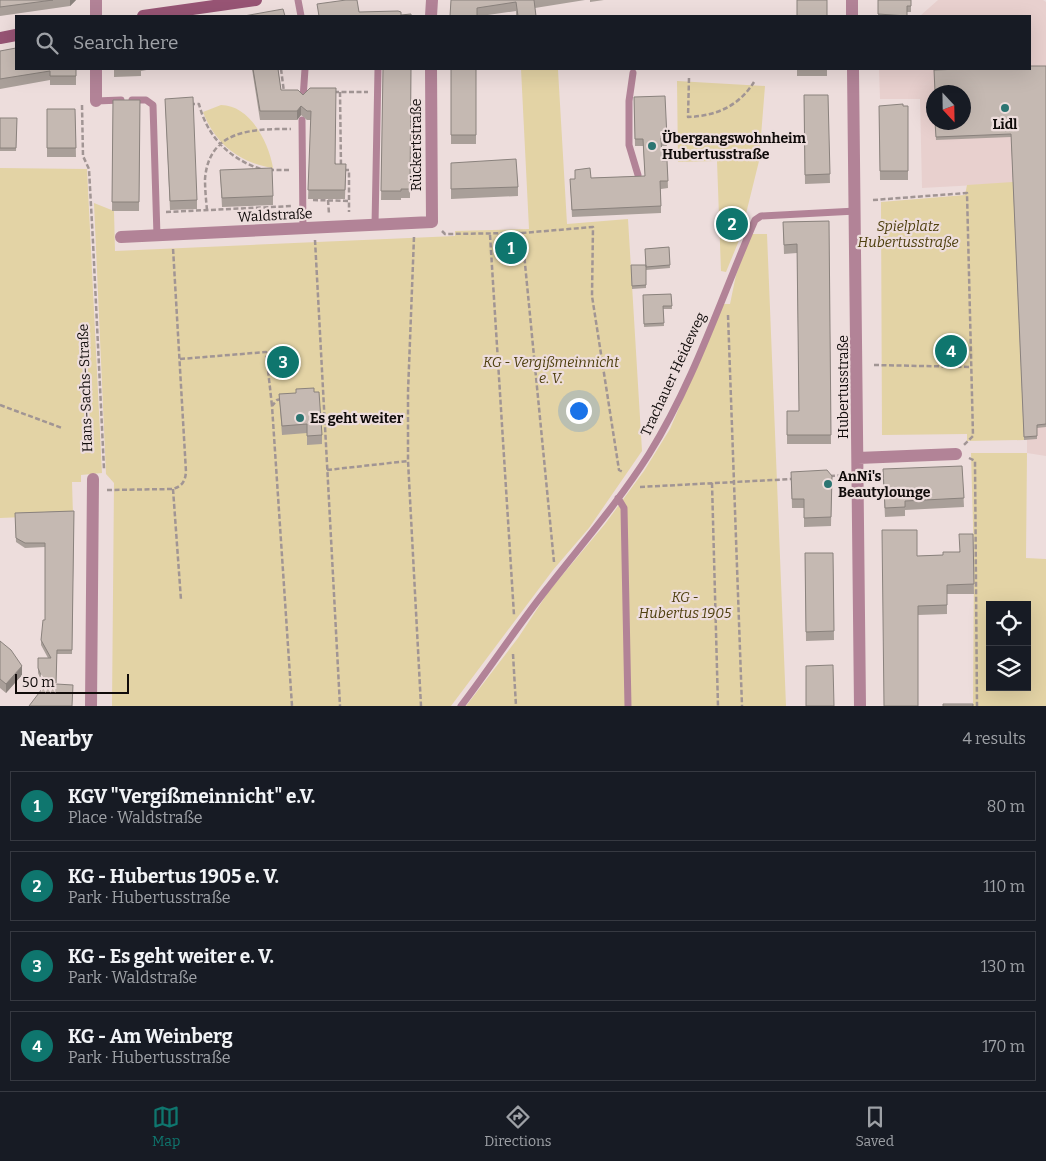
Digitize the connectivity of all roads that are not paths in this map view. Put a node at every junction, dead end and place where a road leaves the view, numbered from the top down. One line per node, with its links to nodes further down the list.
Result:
1 (96, 0): 6 (street)
2 (256, 0): 7 (street)
3 (298, 0): 8 (lane)
4 (432, 0): 9 (street)
5 (852, 0): 10 (street)
6 (96, 15)
7 (150, 15)
8 (302, 15)
9 (431, 15)
10 (852, 15)
11 (15, 35): 12 (street)
12 (0, 38)
13 (96, 70): 20 (street)
14 (305, 70): 19 (lane)
15 (378, 70): 25 (lane)
16 (431, 70): 24 (street, Rückertstraße)
17 (853, 70): 23 (street, Hubertusstraße)
18 (632, 73): 22 (lane)
19 (303, 96)
20 (96, 101): 28 (lane)
21 (302, 120): 26 (lane)
22 (638, 175)
23 (856, 211): 30 (street, Hubertusstraße); 32 (lane, Trachauer Heideweg)
24 (432, 222): 25 (street, Waldstraße)
25 (375, 225): 26 (street, Waldstraße)
26 (309, 229): 28 (street, Waldstraße)
27 (121, 237): 28 (street, Waldstraße)
28 (157, 237)
29 (959, 451): 30 (street)
30 (858, 458): 36 (street, Hubertusstraße)
31 (93, 485): 33 (street)
32 (618, 498): 34 (lane, Trachauer Heideweg); 35 (lane)
33 (91, 706)
34 (461, 706)
35 (628, 706)
36 (860, 706)

